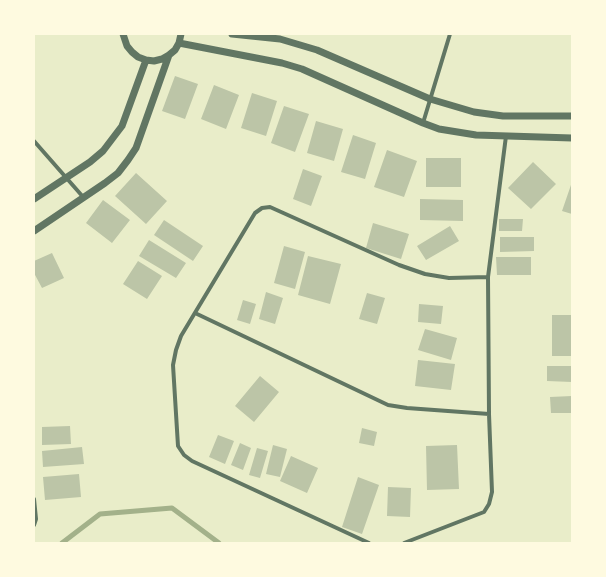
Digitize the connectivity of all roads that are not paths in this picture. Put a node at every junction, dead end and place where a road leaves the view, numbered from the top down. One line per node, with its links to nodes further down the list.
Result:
1 (123, 34): 7 (street)
2 (181, 34): 5 (street)
3 (232, 34): 8 (street)
4 (450, 34): 8 (street)
5 (179, 43): 6 (street); 10 (street)
6 (169, 55): 7 (street); 15 (street)
7 (146, 60): 14 (street)
8 (430, 99): 9 (street); 10 (street)
9 (572, 116)
10 (423, 123): 11 (street)
11 (506, 136): 12 (street); 18 (street)
12 (572, 138)
13 (34, 141): 14 (street)
14 (66, 178): 15 (street); 16 (street)
15 (84, 198): 17 (street)
16 (34, 199)
17 (34, 231)
18 (488, 277): 19 (street); 20 (street)
19 (195, 312): 20 (street); 23 (street)
20 (488, 414): 24 (street)
21 (34, 499): 22 (street)
22 (34, 524)
23 (369, 543)
24 (404, 543)

